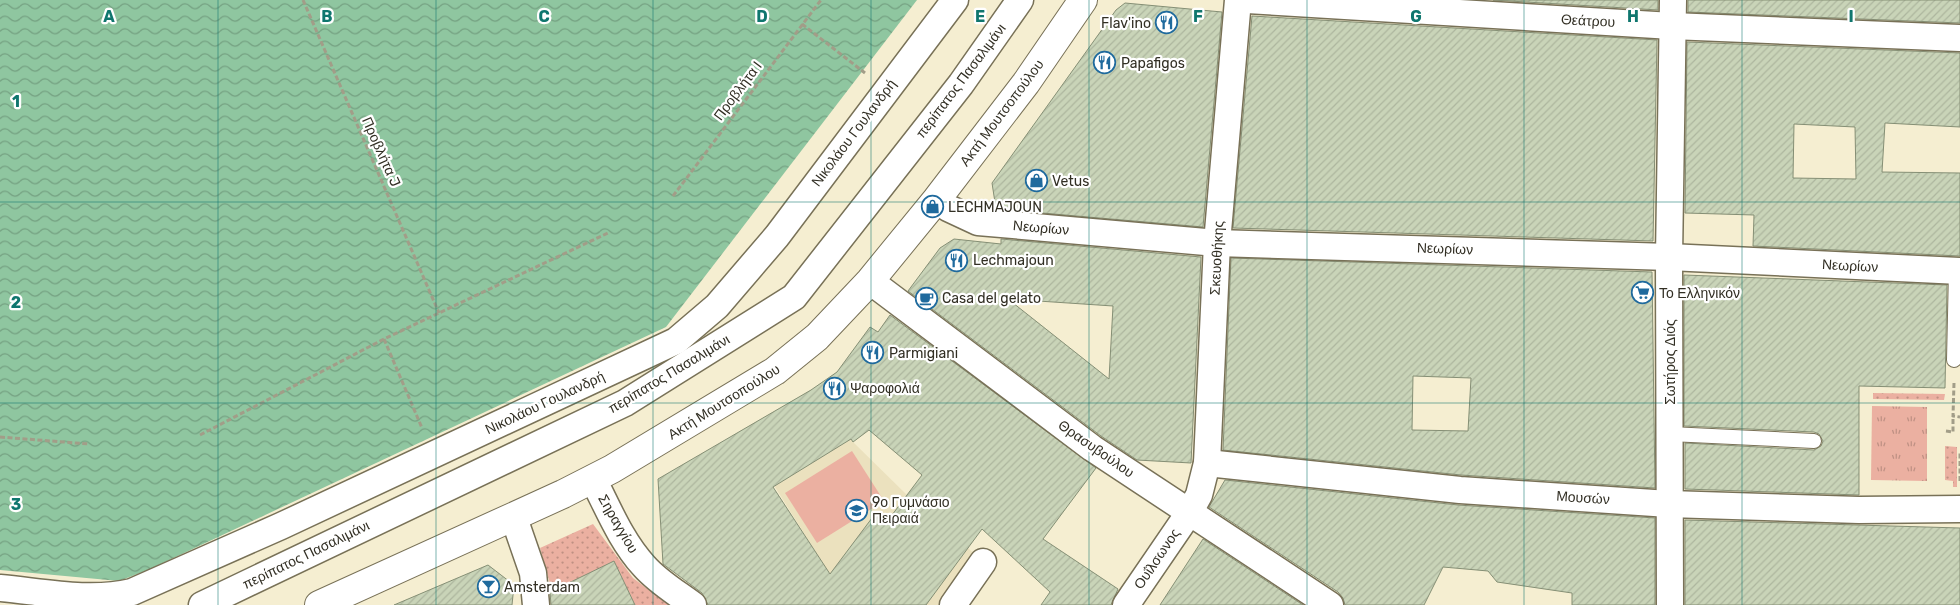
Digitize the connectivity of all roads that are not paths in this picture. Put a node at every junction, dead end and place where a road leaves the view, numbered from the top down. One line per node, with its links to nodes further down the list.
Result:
1 (955, 0): 24 (street, Νικολάου Γουλανδρή)
2 (1020, 0): 25 (street, περίπατος Πασαλιμάνι)
3 (1083, 0): 9 (main road, Ακτή Μουτσοπούλου)
4 (1238, 0): 10 (street, Σκευοθήκης)
5 (1247, 0): 7 (street, Θεάτρου)
6 (1673, 0): 7 (street, Σωτήρος Διός)
7 (1672, 26): 8 (street, Θεάτρου); 11 (street, Σωτήρος Διός)
8 (1960, 38)
9 (937, 199): 10 (street, Νεωρίων); 13 (main road, Ακτή Μουτσοπούλου)
10 (1217, 243): 11 (street, Νεωρίων); 17 (street, Σκευοθήκης)
11 (1669, 257): 12 (street, Νεωρίων); 15 (street, Σωτήρος Διός)
12 (1958, 271): 14 (lane)
13 (870, 281): 18 (main road, Ακτή Μουτσοπούλου); 21 (street, Θρασυβούλου)
14 (1954, 360)
15 (1670, 434): 16 (lane); 19 (street, Σωτήρος Διός)
16 (1814, 441)
17 (1207, 463): 19 (street, Μουσών); 21 (street, Σκευοθήκης)
18 (593, 478): 22 (main road, Ακτή Μουτσοπούλου); 28 (street, Σηραγγίου)
19 (1669, 504): 20 (street, Μουσών); 32 (street, Σωτήρος Διός)
20 (1960, 509)
21 (1189, 514): 30 (street, Ουΐλσωνος); 31 (street, Θρασυβούλου)
22 (514, 518): 26 (main road, Ακτή Μουτσοπούλου); 27 (street)
23 (983, 562): 29 (street)
24 (0, 588)
25 (202, 605)
26 (319, 605)
27 (536, 605)
28 (693, 605)
29 (953, 605)
30 (1126, 605)
31 (1330, 605)
32 (1670, 605)

